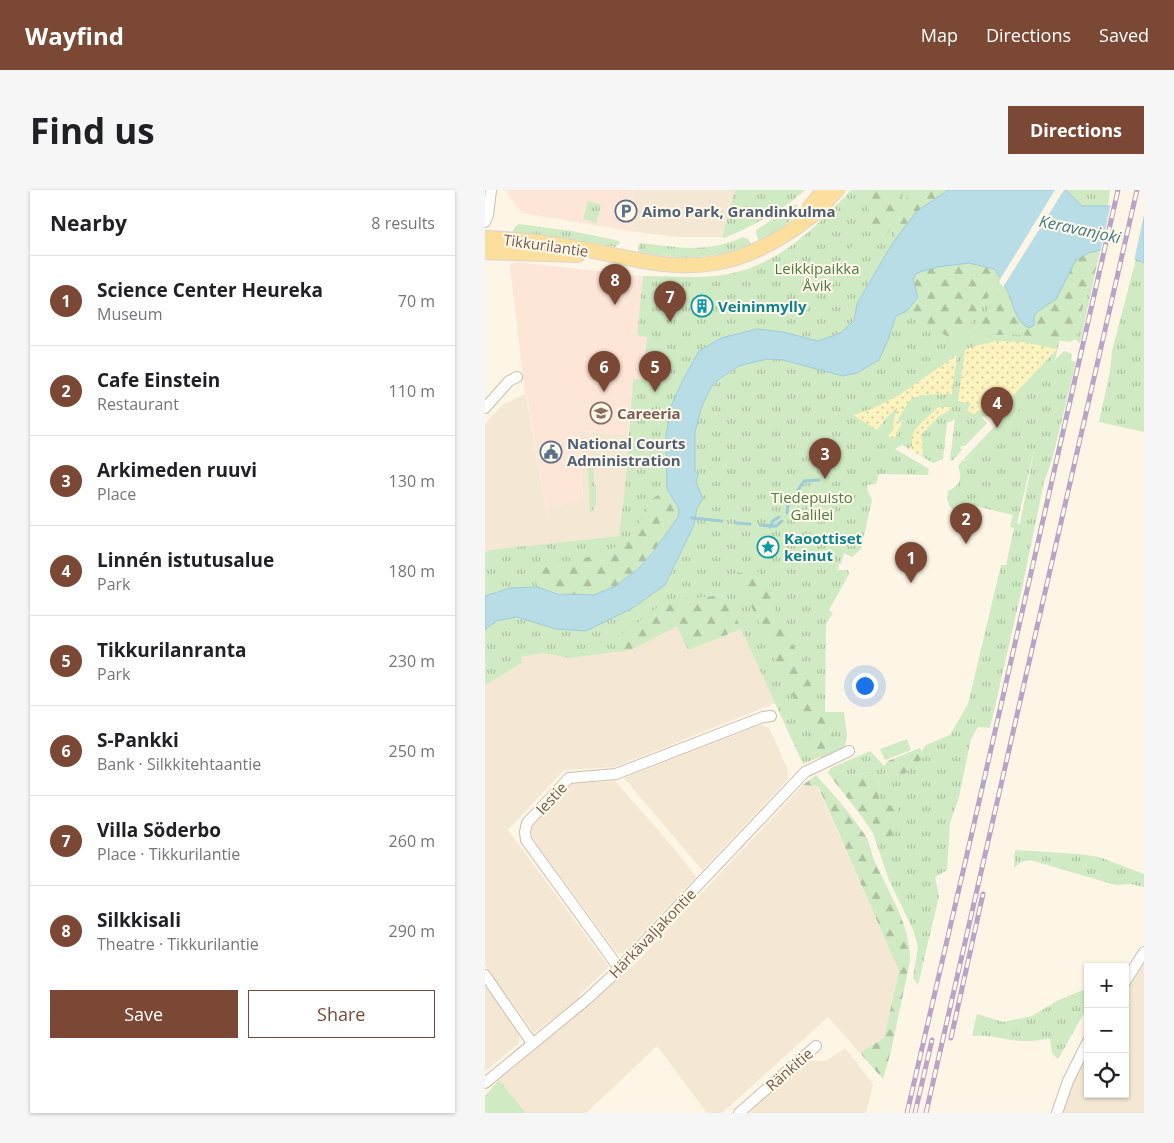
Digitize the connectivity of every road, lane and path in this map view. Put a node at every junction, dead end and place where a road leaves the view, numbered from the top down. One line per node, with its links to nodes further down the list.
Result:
1 (491, 190): 4 (street)
2 (823, 190): 5 (main road, Tikkurilantie)
3 (837, 190): 5 (main road, Tikkurilantie)
4 (485, 222)
5 (787, 233): 8 (main road, Tikkurilantie)
6 (485, 238): 8 (main road, Tikkurilantie)
7 (485, 252): 8 (main road, Tikkurilantie)
8 (606, 255)
9 (517, 376): 10 (street)
10 (485, 408)
11 (771, 716): 14 (street, Iestie)
12 (849, 751): 14 (street, Härkävaljakontie)
13 (1144, 952): 16 (street)
14 (619, 968): 17 (street, Härkävaljakontie)
15 (485, 974): 17 (street)
16 (1129, 976)
17 (532, 1043): 20 (street, Härkävaljakontie)
18 (816, 1046): 21 (street, Ränkitie)
19 (1084, 1049): 22 (street)
20 (485, 1083)
21 (739, 1113)
22 (1057, 1113)

